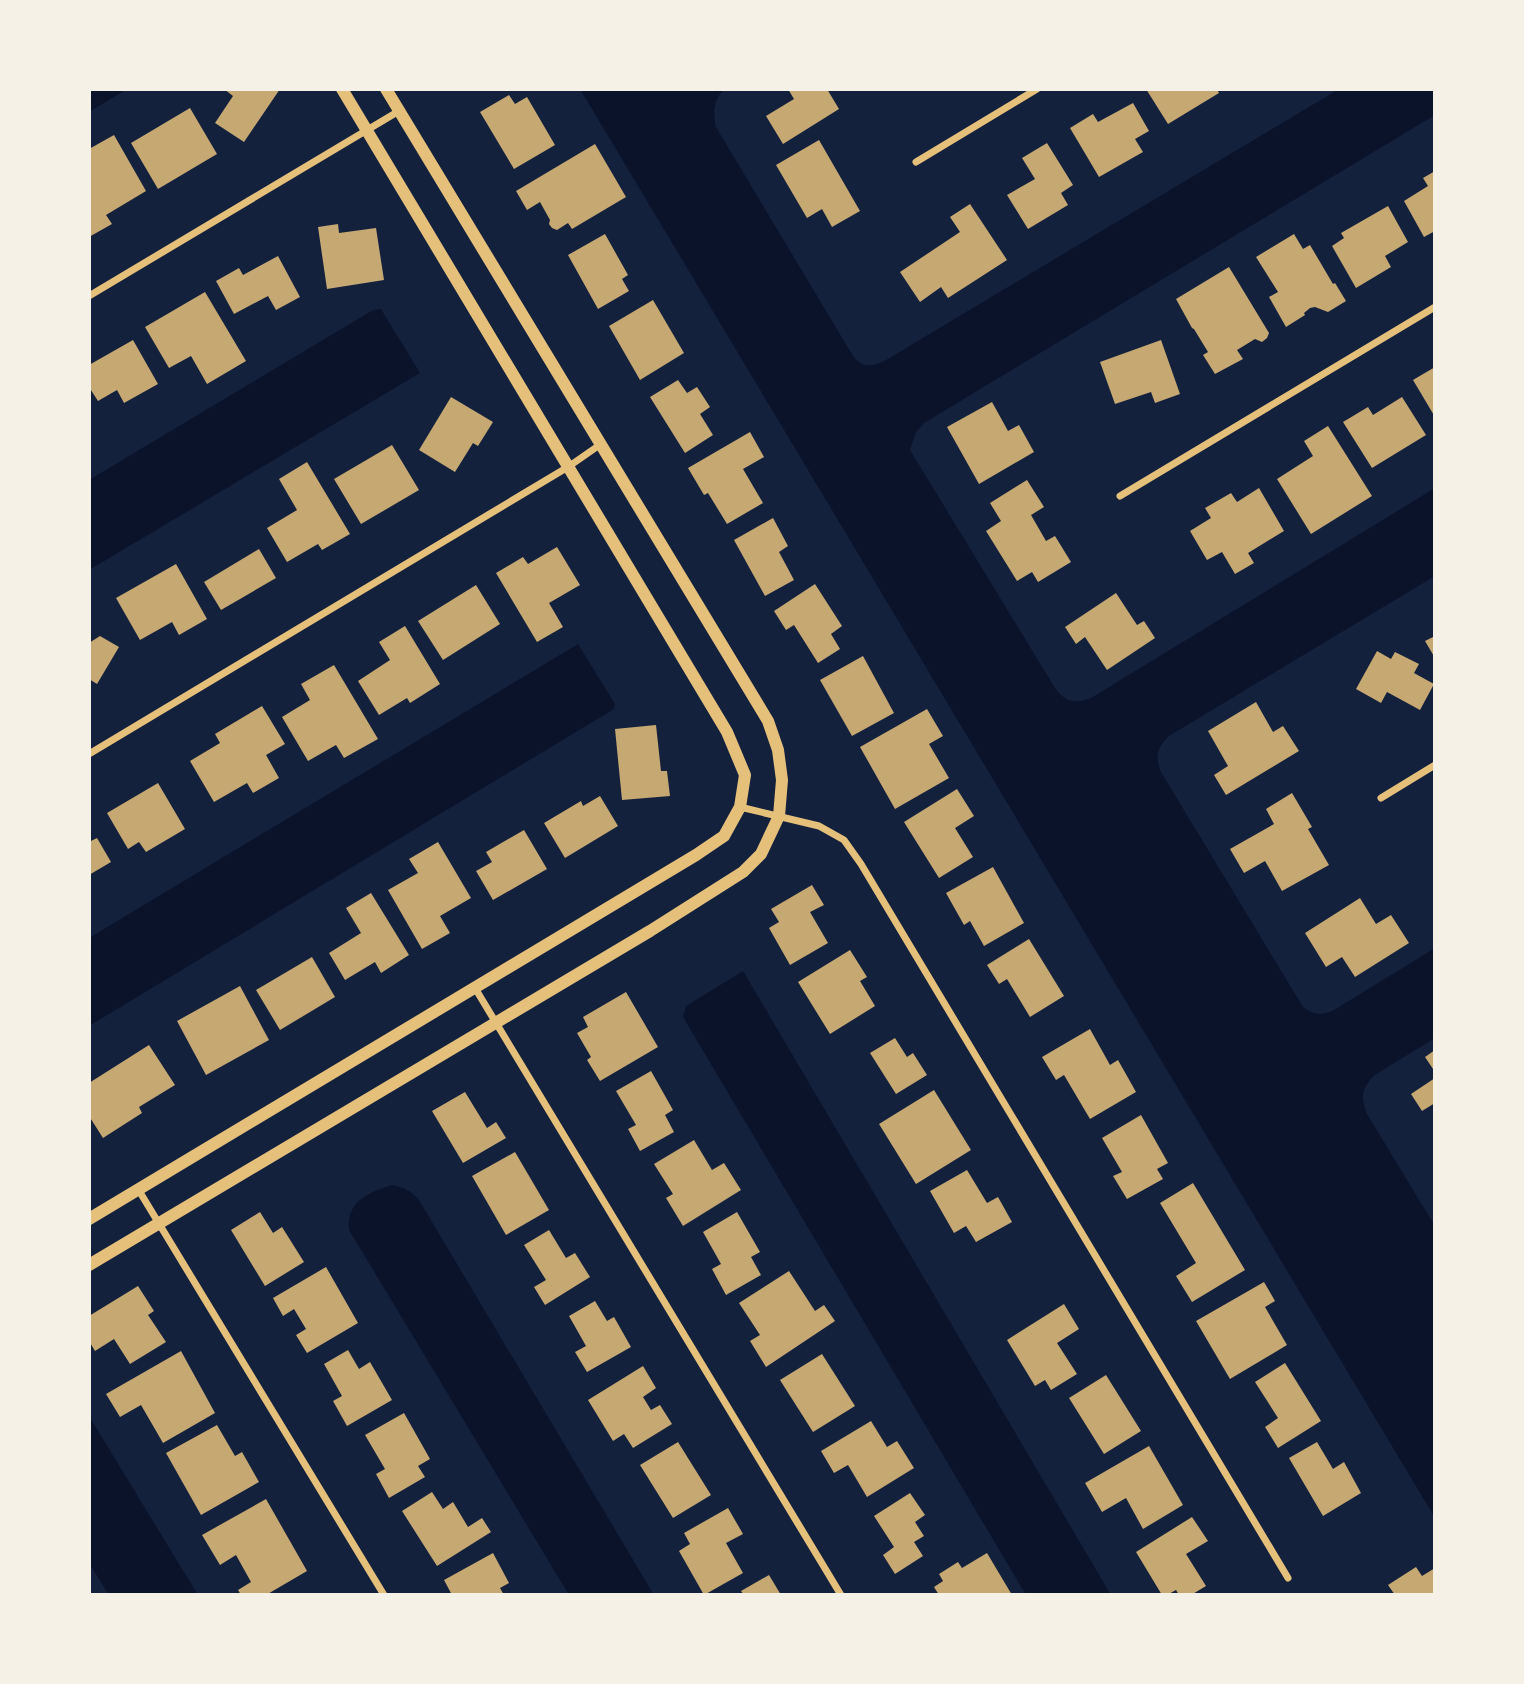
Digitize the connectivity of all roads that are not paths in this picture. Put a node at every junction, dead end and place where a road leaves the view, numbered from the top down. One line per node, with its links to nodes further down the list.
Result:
1 (342, 89): 5 (street)
2 (386, 89): 4 (street)
3 (1037, 89): 6 (street)
4 (399, 111): 5 (street); 9 (street)
5 (367, 130): 7 (street); 10 (street)
6 (916, 162)
7 (89, 296)
8 (1435, 307): 11 (street)
9 (601, 444): 10 (street); 16 (street)
10 (568, 467): 12 (street); 15 (street)
11 (1120, 496)
12 (89, 754)
13 (1435, 765): 14 (street)
14 (1381, 798)
15 (740, 807): 16 (street); 17 (street)
16 (779, 816): 18 (street); 23 (street)
17 (475, 988): 18 (street); 19 (street)
18 (496, 1022): 21 (street); 25 (street)
19 (138, 1189): 20 (street); 21 (street)
20 (89, 1219)
21 (160, 1223): 22 (street); 24 (street)
22 (89, 1265)
23 (1288, 1577)
24 (384, 1595)
25 (841, 1595)

